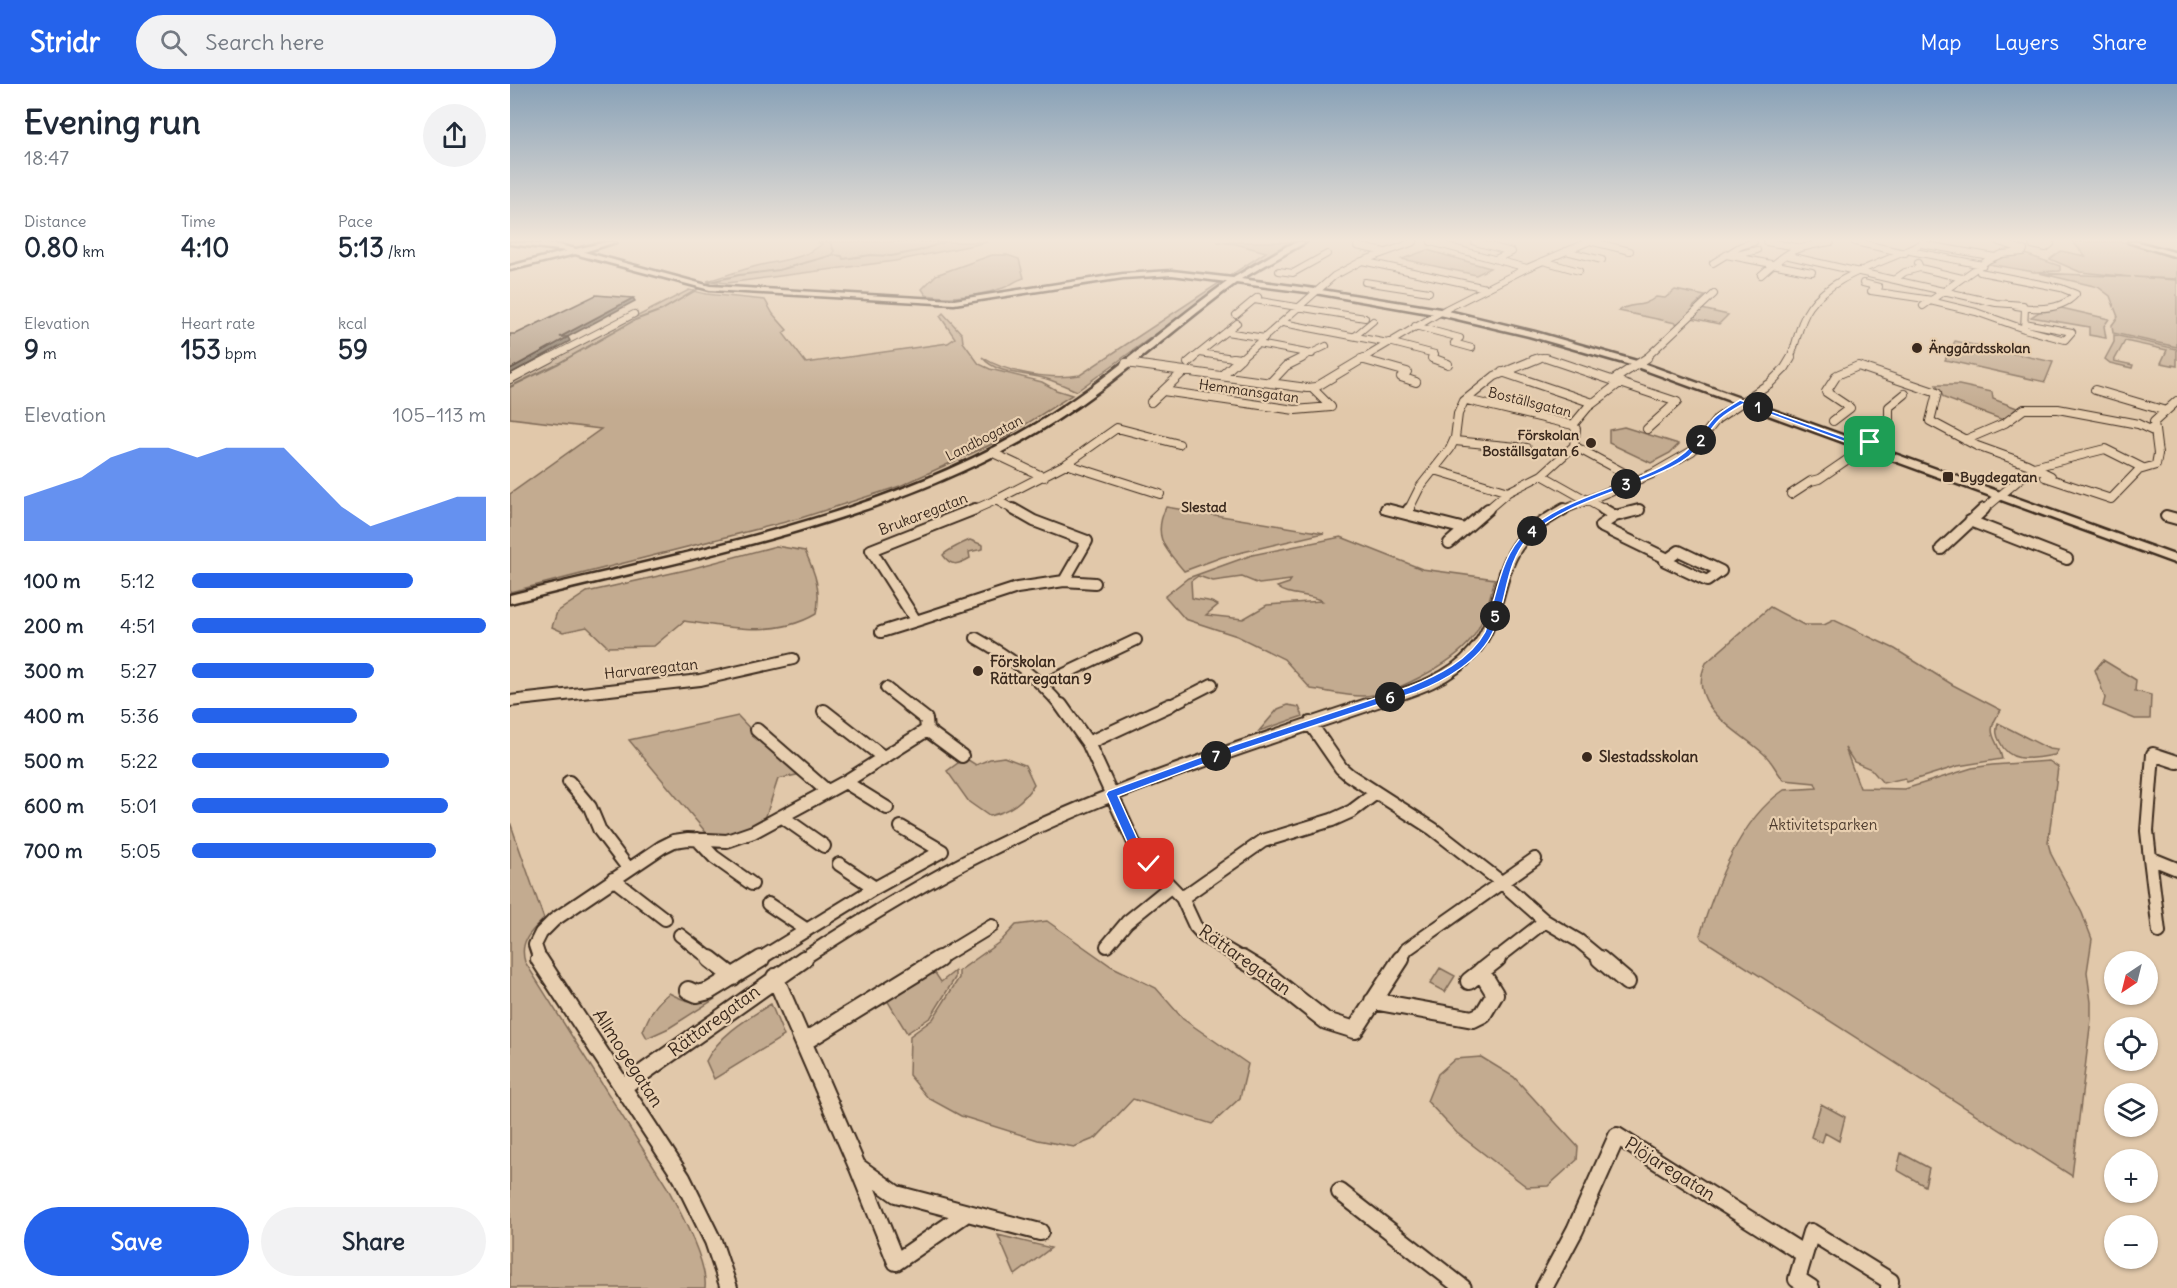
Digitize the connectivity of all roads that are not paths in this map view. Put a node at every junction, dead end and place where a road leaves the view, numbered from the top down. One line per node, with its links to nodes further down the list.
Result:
1 (882, 298): 2 (street)
2 (988, 298)
3 (1211, 298): 39 (street, Landbogatan)
4 (1256, 298): 21 (street)
5 (1257, 298): 16 (street)
6 (1308, 298): 16 (street)
7 (1358, 298): 19 (street)
8 (1466, 298): 19 (street, Hemmansgatan)
9 (1709, 298): 42 (street)
10 (1818, 298): 58 (street)
11 (1915, 298): 15 (street)
12 (1934, 298): 15 (street)
13 (1977, 298): 18 (street)
14 (2073, 298): 18 (street)
15 (1931, 300): 17 (street); 27 (street)
16 (1300, 306): 22 (street); 25 (street)
17 (1923, 306)
18 (2024, 306): 27 (street)
19 (1440, 312): 26 (street, Hemmansgatan); 42 (street)
20 (634, 314): 46 (street)
21 (1236, 315)
22 (1365, 318)
23 (1373, 321): 29 (street)
24 (1237, 323): 28 (street)
25 (1283, 323): 29 (street); 30 (street)
26 (1415, 326): 31 (street, Hemmansgatan); 34 (street)
27 (2024, 326): 27 (street)
28 (1226, 332): 30 (street); 35 (street)
29 (1355, 336): 31 (street)
30 (1265, 338): 32 (street)
31 (1388, 342): 38 (street, Hemmansgatan); 41 (street)
32 (1258, 345): 36 (street); 37 (street)
33 (1326, 346): 36 (street, Hemmansgatan)
34 (1472, 348)
35 (1200, 353): 37 (street); 40 (street)
36 (1312, 354): 50 (street, Hemmansgatan)
37 (1240, 359): 45 (street)
38 (1361, 359): 48 (street); 51 (street, Hemmansgatan)
39 (1126, 363): 43 (street, Hemmansgatan); 71 (street, Landbogatan)
40 (1188, 363)
41 (1448, 364)
42 (1637, 364): 47 (street); 58 (street)
43 (1184, 371): 45 (street, Hemmansgatan); 53 (street, Hemmansgatan)
44 (1502, 372): 47 (street); 55 (street); 59 (street)
45 (1221, 376): 50 (street, Hemmansgatan)
46 (510, 379)
47 (1613, 380): 49 (street)
48 (1416, 382)
49 (1621, 382): 59 (street); 64 (street)
50 (1270, 383): 51 (street, Hemmansgatan)
51 (1312, 388): 53 (street, Hemmansgatan)
52 (2095, 390): 60 (street)
53 (1163, 391): 57 (street, Hemmansgatan)
54 (1905, 394): 69 (street)
55 (1467, 400): 62 (street, Boställsgatan); 66 (street, Boställsgatan)
56 (2177, 401): 60 (street)
57 (1151, 402)
58 (1743, 402): 69 (street); 84 (street)
59 (1593, 403): 62 (street)
60 (2166, 411): 63 (street)
61 (1833, 421): 65 (street)
62 (1573, 425): 68 (street, Boställsgatan)
63 (2153, 427): 65 (street); 73 (street)
64 (1647, 429)
65 (1965, 440): 75 (street)
66 (1455, 441): 70 (street); 74 (street, Boställsgatan)
67 (1179, 444): 72 (street, Brukaregatan)
68 (1574, 446): 76 (street); 77 (street)
69 (1864, 447): 81 (street); 82 (street)
70 (1527, 448)
71 (993, 453): 78 (street); 98 (street, Landbogatan)
72 (1066, 464): 78 (street, Brukaregatan); 80 (street)
73 (2144, 468): 75 (street); 75 (street)
74 (1435, 470): 79 (street); 87 (street, Boställsgatan)
75 (2032, 470): 82 (street)
76 (1624, 473)
77 (1542, 475): 79 (street); 84 (street)
78 (1044, 477): 83 (street, Brukaregatan)
79 (1508, 492): 92 (street)
80 (1160, 494)
81 (1791, 495)
82 (2000, 496): 91 (street); 97 (street)
83 (996, 500): 99 (street); 103 (street, Brukaregatan)
84 (1586, 501): 88 (street); 113 (street, Rättaregatan)
85 (1385, 509): 87 (street)
86 (1639, 510): 88 (street)
87 (1406, 514): 92 (street)
88 (1616, 516): 95 (street)
89 (2166, 516): 90 (street)
90 (2177, 519)
91 (1970, 521): 94 (street); 96 (street)
92 (1465, 529): 93 (street)
93 (1449, 543)
94 (1941, 549)
95 (1668, 559): 95 (street)
96 (2067, 559)
97 (2173, 559)
98 (634, 568): 101 (street, Landbogatan); 102 (street, Landbogatan)
99 (1064, 581): 100 (street); 103 (street)
100 (1095, 583)
101 (510, 599)
102 (510, 604)
103 (916, 621): 104 (street)
104 (881, 632)
105 (976, 638): 108 (street, Rättaregatan)
106 (1136, 640): 108 (street)
107 (793, 659): 111 (street, Harvaregatan)
108 (1043, 684): 116 (street, Rättaregatan)
109 (1212, 684): 116 (street)
110 (886, 688): 115 (street)
111 (510, 701)
112 (824, 711): 118 (street)
113 (1310, 723): 123 (street); 124 (street, Rättaregatan)
114 (757, 730): 122 (street)
115 (927, 730): 117 (street); 118 (street, Allmogegatan)
116 (1088, 743): 124 (street, Rättaregatan)
117 (962, 756)
118 (883, 757): 121 (street, Allmogegatan)
119 (2177, 762): 133 (street)
120 (569, 782): 135 (street)
121 (845, 782): 122 (street, Allmogegatan); 125 (street)
122 (827, 791): 126 (street, Allmogegatan)
123 (1376, 793): 138 (street); 142 (street)
124 (1112, 794): 140 (street, Rättaregatan); 152 (street, Rättaregatan)
125 (887, 808)
126 (784, 818): 129 (street, Allmogegatan); 130 (street)
127 (901, 827): 141 (street)
128 (697, 839): 129 (street, Allmogegatan); 131 (street); 135 (street, Allmogegatan)
129 (727, 841): 131 (street)
130 (824, 846)
131 (714, 857): 139 (street)
132 (1535, 858): 138 (street, Rättaregatan)
133 (2150, 858): 136 (street); 148 (street)
134 (838, 864): 141 (street)
135 (628, 868): 137 (street, Allmogegatan)
136 (2177, 869)
137 (613, 879): 144 (street); 157 (street, Allmogegatan)
138 (1501, 882): 145 (street); 155 (street, Rättaregatan)
139 (752, 884)
140 (1170, 887): 142 (street, Rättaregatan); 150 (street)
141 (875, 888): 147 (street)
142 (1182, 898): 155 (street, Rättaregatan)
143 (768, 904): 147 (street)
144 (665, 919)
145 (1545, 921): 153 (street); 155 (street)
146 (992, 926): 156 (street)
147 (807, 930): 151 (street)
148 (2159, 932)
149 (680, 935): 151 (street)
150 (1107, 946)
151 (733, 977): 154 (street)
152 (775, 977): 156 (street, Rättaregatan); 157 (street, Rättaregatan)
153 (1627, 982)
154 (688, 990)
155 (1373, 1001)
156 (804, 1042): 158 (street, Rättaregatan)
157 (624, 1086): 163 (street, Allmogegatan)
158 (857, 1166): 160 (street); 160 (street, Rättaregatan)
159 (1340, 1192): 164 (street)
160 (967, 1213): 161 (street)
161 (1040, 1232)
162 (1804, 1254): 165 (street, Plöjaregatan); 166 (street); 167 (street)
163 (729, 1288)
164 (1463, 1288)
165 (1544, 1288)
166 (1811, 1288)
167 (1889, 1288)

